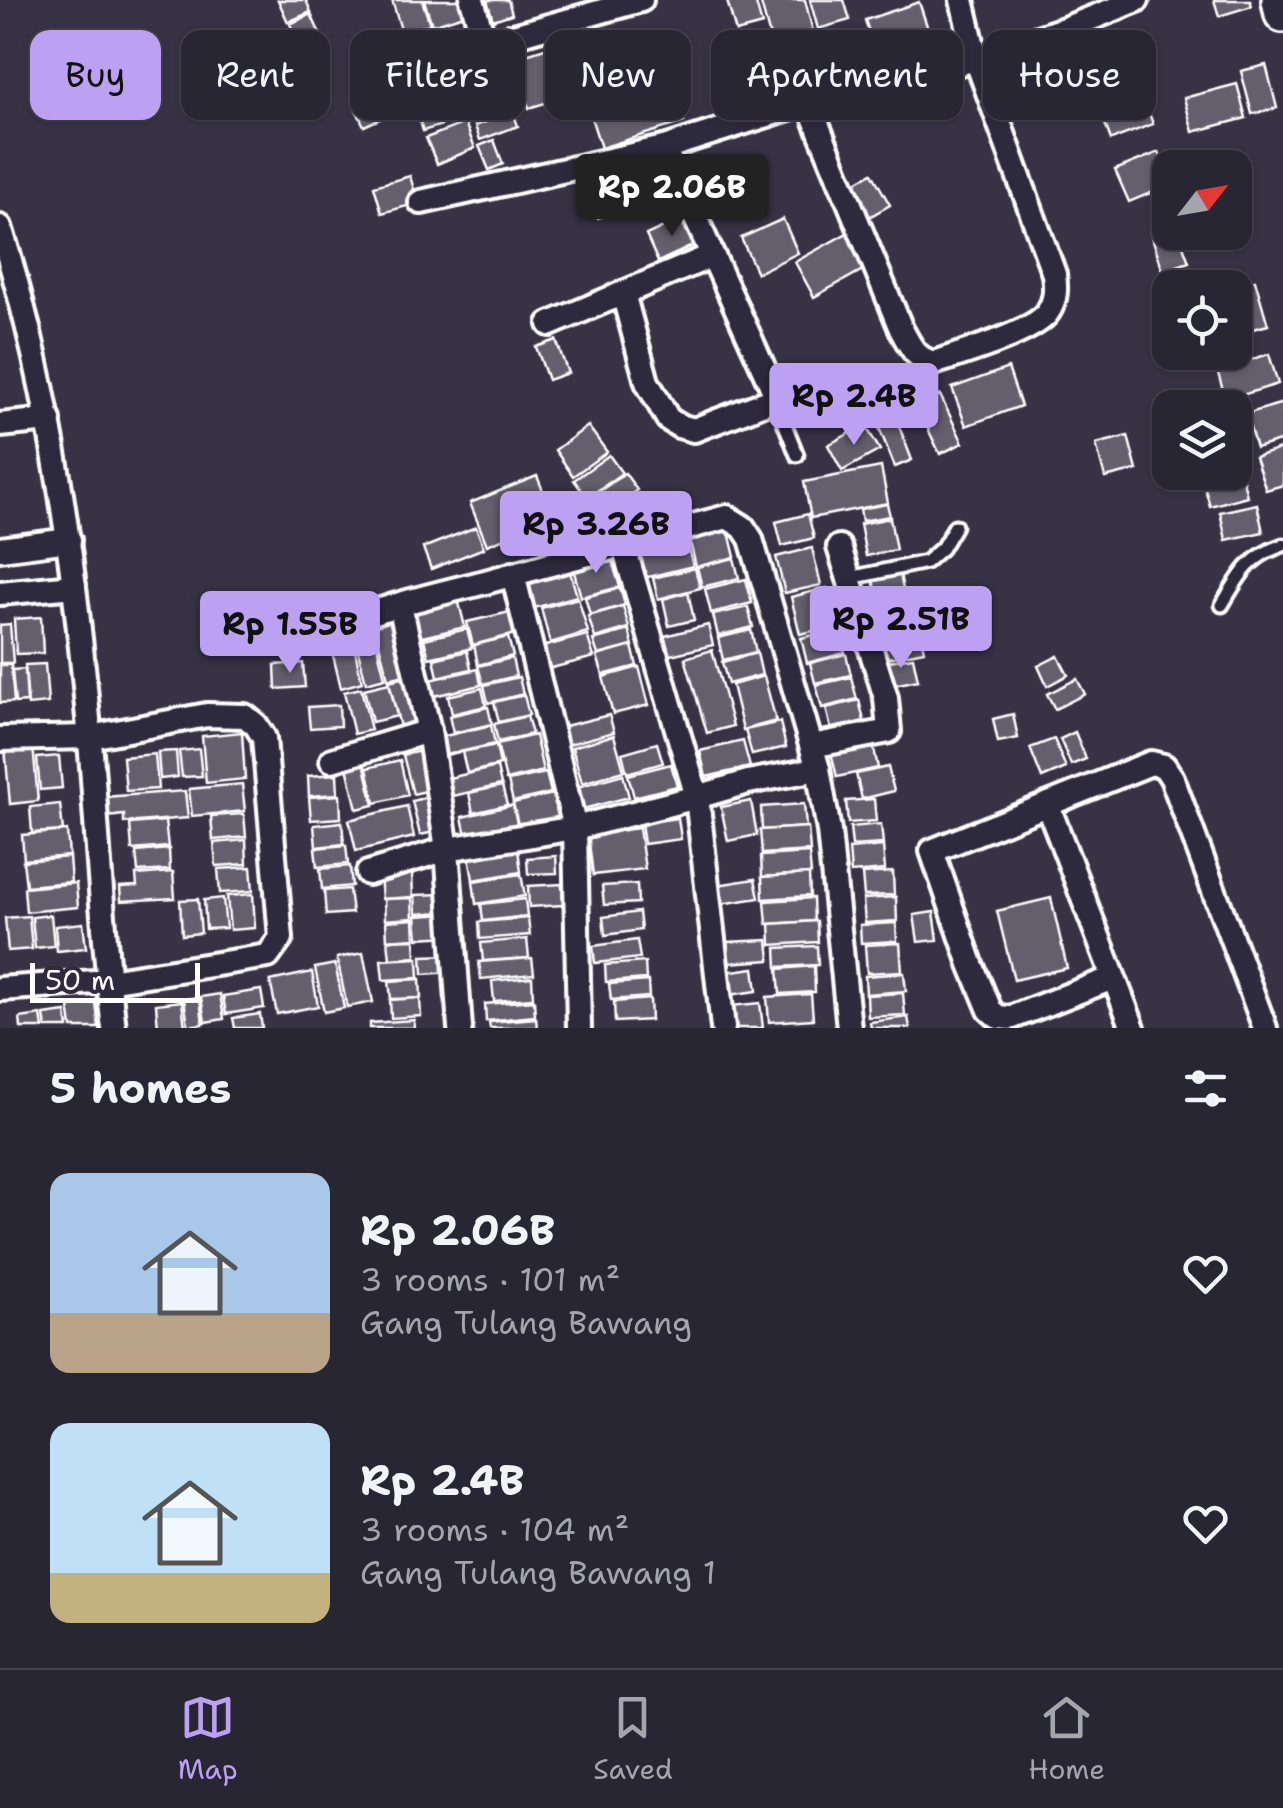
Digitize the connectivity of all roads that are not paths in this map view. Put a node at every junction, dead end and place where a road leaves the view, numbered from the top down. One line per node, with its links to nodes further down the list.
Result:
1 (472, 0): 7 (street)
2 (641, 0): 8 (street)
3 (962, 0): 9 (street)
4 (1138, 0): 9 (street)
5 (1280, 0): 6 (main road)
6 (1283, 14)
7 (480, 30)
8 (525, 33)
9 (976, 59): 10 (street); 12 (street)
10 (963, 62)
11 (752, 120): 13 (street)
12 (815, 120)
13 (664, 148): 14 (street); 16 (street)
14 (421, 202)
15 (0, 227): 18 (street)
16 (712, 256): 17 (street); 20 (street)
17 (624, 293): 19 (street); 20 (street)
18 (11, 302): 21 (street)
19 (550, 324)
20 (777, 398): 23 (lane)
21 (49, 420): 22 (street); 25 (street)
22 (0, 426)
23 (797, 454)
24 (955, 526): 31 (lane)
25 (69, 540): 29 (street); 32 (street)
26 (623, 544): 30 (street); 40 (street); 42 (street)
27 (1283, 544): 35 (lane)
28 (839, 548): 31 (street)
29 (0, 549)
30 (513, 574): 34 (street); 44 (street)
31 (850, 578): 40 (street)
32 (74, 586): 33 (street); 38 (street)
33 (0, 593)
34 (400, 604): 36 (street); 37 (street)
35 (1222, 606)
36 (327, 631)
37 (429, 732): 41 (street); 45 (street)
38 (90, 738): 39 (street); 48 (street); 48 (street)
39 (0, 739)
40 (815, 758): 42 (street); 54 (street)
41 (332, 760)
42 (698, 798): 44 (street); 53 (street)
43 (1048, 806): 47 (street); 47 (street); 56 (street)
44 (575, 828): 45 (street); 52 (street)
45 (446, 849): 46 (street); 51 (street)
46 (368, 873)
47 (1113, 978): 55 (street)
48 (108, 981): 49 (street); 50 (street)
49 (0, 990)
50 (114, 1028)
51 (460, 1028)
52 (579, 1028)
53 (723, 1028)
54 (849, 1028)
55 (1133, 1028)
56 (1265, 1028)

